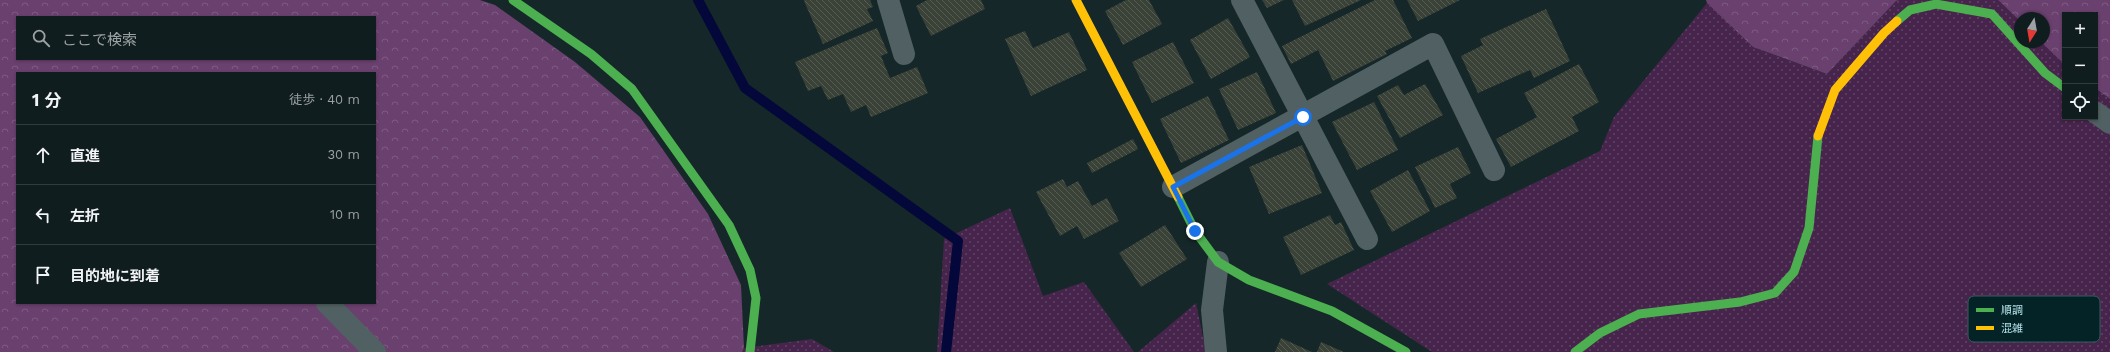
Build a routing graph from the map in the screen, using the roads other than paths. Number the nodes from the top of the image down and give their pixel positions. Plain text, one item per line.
1 (513, 0) edge
2 (888, 0) edge
3 (1076, 0) edge
4 (1242, 0) edge
5 (904, 54) dead end
6 (2062, 86) edge
7 (2098, 114) edge
8 (1303, 117) junction
9 (2110, 123) edge
10 (1494, 170) dead end
11 (1173, 187) junction
12 (1367, 239) dead end
13 (1218, 262) junction
14 (328, 304) edge
15 (374, 352) edge
16 (750, 352) edge
17 (1216, 352) edge
18 (1406, 352) edge
19 (1574, 352) edge

1 - 16 street
2 - 5 street
3 - 11 street
4 - 8 street
6 - 19 street
7 - 9 street
8 - 10 street
8 - 11 street
8 - 12 street
11 - 13 street
13 - 17 street
13 - 18 street
14 - 15 street

